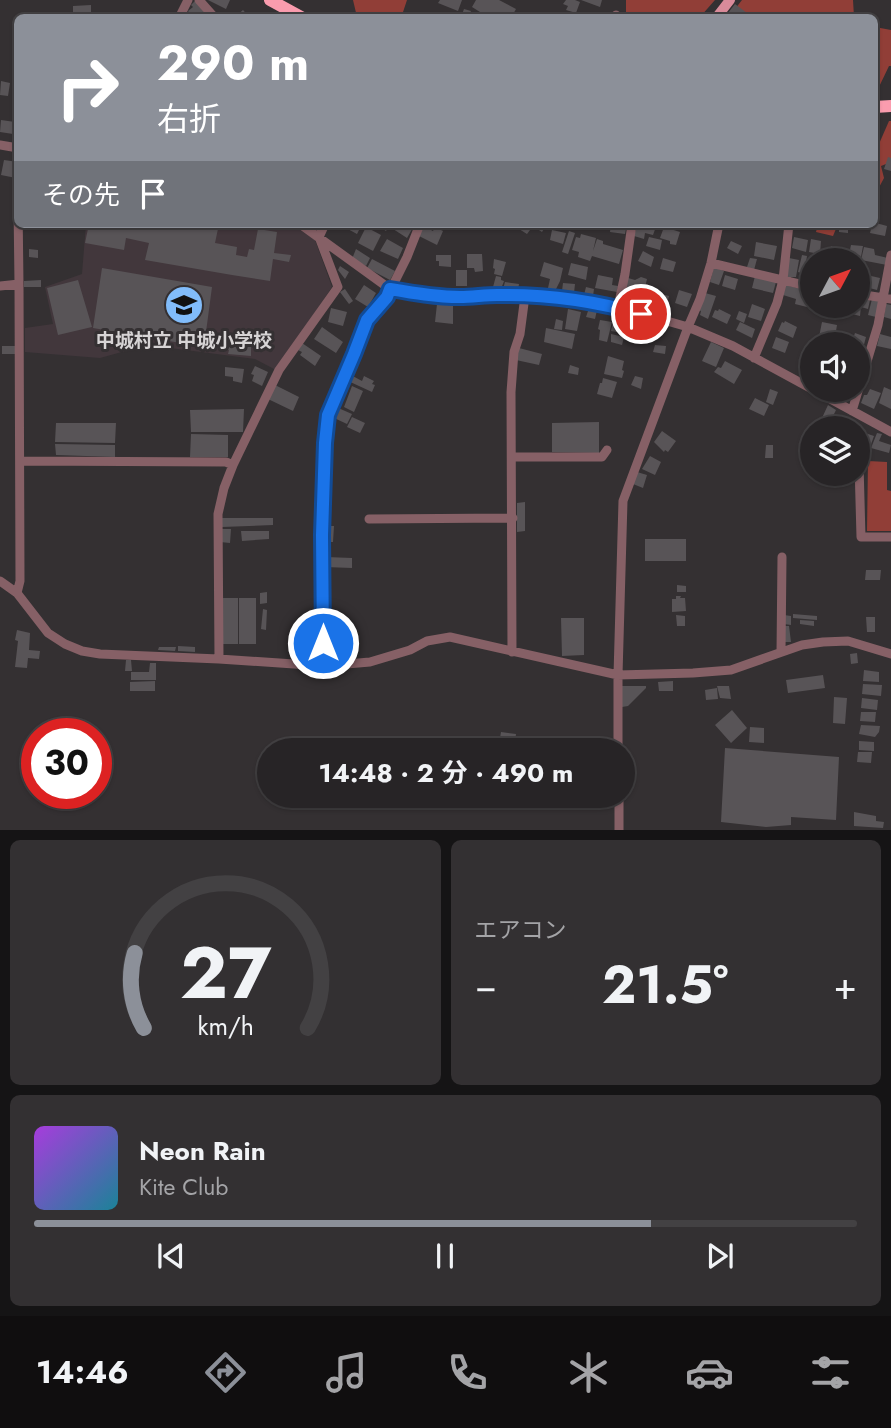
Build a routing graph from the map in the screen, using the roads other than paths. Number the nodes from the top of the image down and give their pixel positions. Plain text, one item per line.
1 (199, 0) edge
2 (270, 0) edge
3 (730, 0) edge
4 (211, 14) edge
5 (296, 14) edge
6 (719, 14) edge
7 (18, 228) edge
8 (307, 228) edge
9 (323, 228) edge
10 (418, 228) edge
11 (631, 228) edge
12 (718, 228) edge
13 (789, 228) edge
14 (319, 237) junction
15 (891, 255) edge
16 (711, 263) junction
17 (783, 280) junction
18 (19, 284) junction
19 (800, 284) edge
20 (0, 286) edge
21 (390, 289) junction
22 (525, 296) junction
23 (887, 298) edge
24 (618, 307) junction
25 (688, 327) junction
26 (754, 358) junction
27 (800, 383) edge
28 (835, 402) edge
29 (852, 411) junction
30 (891, 432) edge
31 (607, 450) dead end
32 (512, 457) junction
33 (20, 461) junction
34 (233, 465) junction
35 (860, 486) edge
36 (513, 518) junction
37 (369, 519) dead end
38 (891, 537) edge
39 (782, 557) dead end
40 (0, 581) edge
41 (17, 593) junction
42 (512, 652) junction
43 (781, 652) junction
44 (891, 654) edge
45 (219, 659) junction
46 (323, 666) junction
47 (618, 675) junction
48 (618, 738) edge
49 (619, 808) edge
50 (619, 830) edge

1 - 4 street
2 - 5 highway
3 - 6 main road
7 - 18 street
8 - 14 street
9 - 14 street
10 - 21 street
11 - 24 street
12 - 16 street
13 - 17 street
14 - 21 street
14 - 34 street
15 - 23 street
16 - 17 street
16 - 25 street
17 - 19 street
17 - 26 street
18 - 20 street
18 - 33 street
21 - 22 street
21 - 46 street
22 - 24 street
22 - 32 street
23 - 29 street
24 - 25 street
25 - 26 street
25 - 47 street
26 - 27 street
28 - 29 street
29 - 30 street
31 - 32 street
32 - 36 street
33 - 34 street
33 - 41 street
34 - 45 street
35 - 38 street
36 - 37 street
36 - 42 street
39 - 43 street
40 - 41 street
41 - 45 street
42 - 46 street
42 - 47 street
43 - 44 street
43 - 47 street
45 - 46 street
47 - 48 street
49 - 50 street

